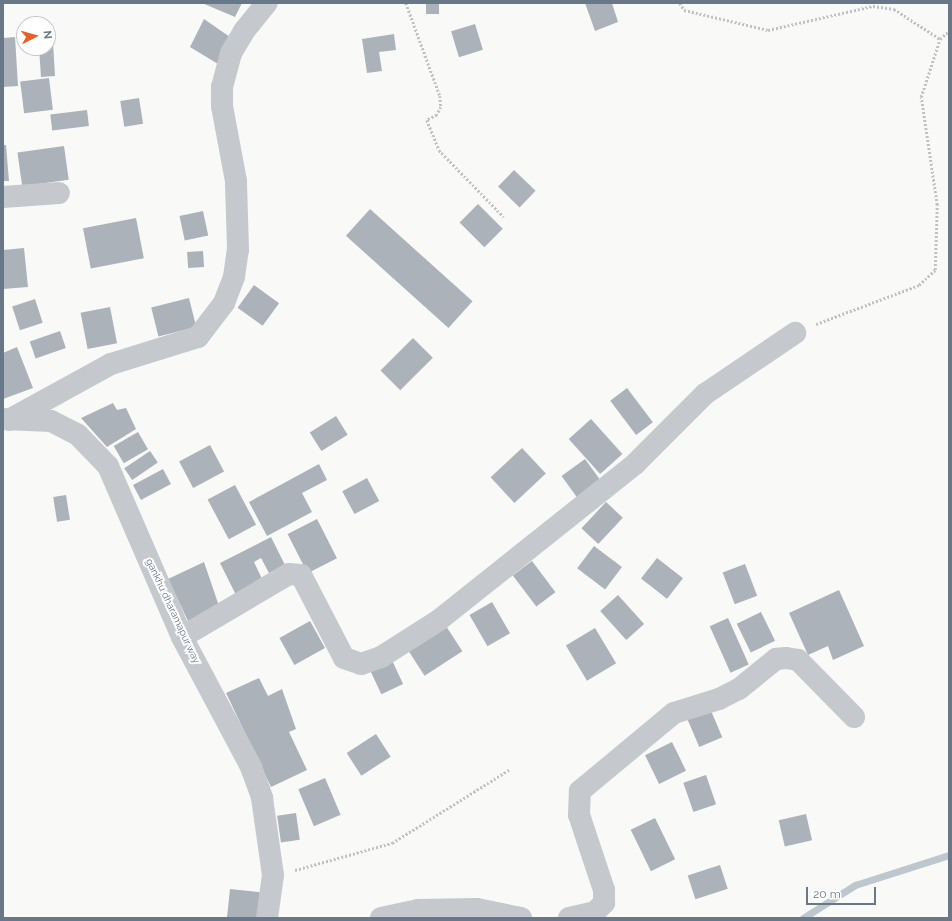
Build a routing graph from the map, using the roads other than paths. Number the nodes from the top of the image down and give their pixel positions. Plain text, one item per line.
1 (267, 3) edge
2 (59, 193) dead end
3 (3, 196) edge
4 (795, 333) road end
5 (6, 420) edge
6 (182, 637) junction
7 (854, 717) dead end
8 (267, 918) edge
9 (381, 918) edge
10 (521, 918) edge
11 (569, 918) edge

1 - 5 street
2 - 3 street
4 - 6 street
5 - 6 street, gankhu dharamapur way
6 - 8 street, gankhu dharamapur way
7 - 11 street
9 - 10 street

